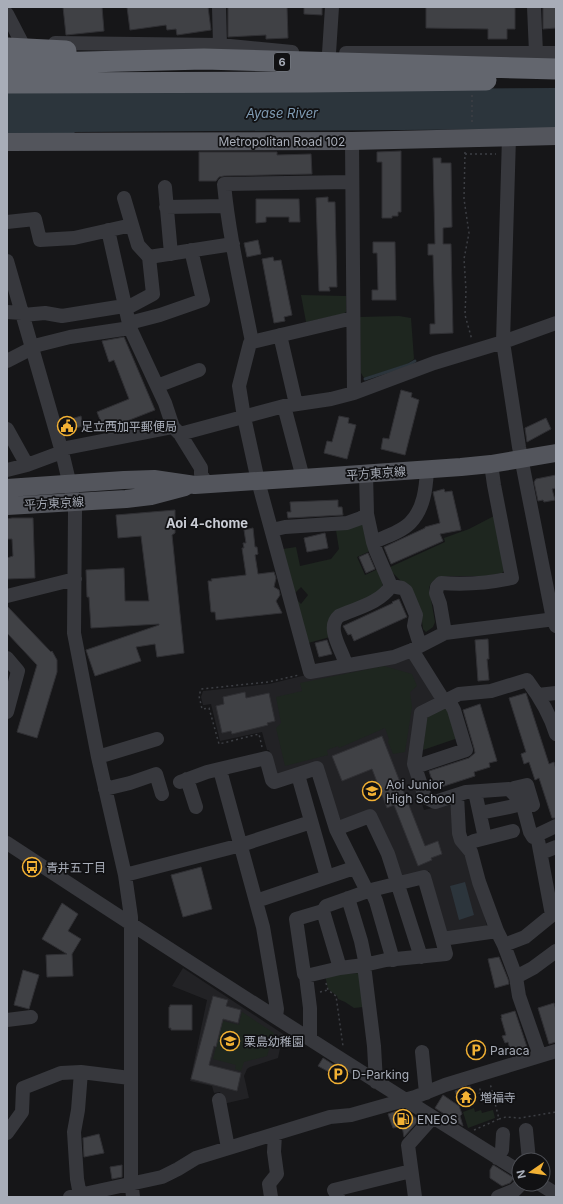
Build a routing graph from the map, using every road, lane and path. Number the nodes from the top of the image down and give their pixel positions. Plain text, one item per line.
1 (219, 7) edge
2 (332, 7) edge
3 (534, 7) edge
4 (7, 14) edge
5 (7, 42) edge
6 (220, 45) junction
7 (329, 53) junction
8 (536, 53) junction
9 (556, 53) edge
10 (10, 57) edge
11 (556, 64) edge
12 (556, 69) edge
13 (546, 80) edge
14 (7, 83) edge
15 (472, 93) dead end
16 (556, 136) edge
17 (509, 137) junction
18 (467, 139) junction
19 (352, 141) junction
20 (7, 142) edge
21 (473, 154) dead end
22 (351, 182) junction
23 (165, 187) dead end
24 (124, 198) dead end
25 (226, 206) junction
26 (166, 207) junction
27 (7, 222) edge
28 (132, 224) junction
29 (108, 230) junction
30 (233, 244) junction
31 (191, 250) junction
32 (171, 254) junction
33 (149, 257) junction
34 (7, 261) edge
35 (125, 307) junction
36 (7, 312) edge
37 (22, 314) junction
38 (353, 318) junction
39 (556, 323) edge
40 (129, 325) junction
41 (280, 335) junction
42 (252, 342) junction
43 (503, 342) junction
44 (32, 348) junction
45 (474, 350) junction
46 (7, 361) edge
47 (199, 370) dead end
48 (157, 386) junction
49 (354, 393) junction
50 (290, 405) junction
51 (244, 417) junction
52 (7, 430) edge
53 (176, 430) junction
54 (61, 451) junction
55 (556, 453) edge
56 (521, 459) junction
57 (491, 464) junction
58 (27, 465) junction
59 (7, 470) edge
60 (427, 470) junction
61 (366, 473) junction
62 (303, 478) junction
63 (258, 481) junction
64 (69, 484) junction
65 (201, 484) junction
66 (7, 488) edge
67 (74, 502) junction
68 (7, 506) edge
69 (367, 514) junction
70 (272, 530) junction
71 (373, 542) junction
72 (75, 578) junction
73 (392, 586) junction
74 (7, 596) edge
75 (555, 622) edge
76 (445, 633) junction
77 (416, 648) junction
78 (7, 658) edge
79 (346, 666) junction
80 (310, 672) junction
81 (556, 693) edge
82 (538, 695) junction
83 (446, 700) junction
84 (7, 712) edge
85 (556, 734) edge
86 (157, 739) dead end
87 (98, 757) junction
88 (264, 758) junction
89 (416, 767) junction
90 (220, 770) junction
91 (298, 775) junction
92 (106, 789) junction
93 (475, 792) junction
94 (162, 794) dead end
95 (457, 795) junction
96 (527, 804) junction
97 (196, 807) dead end
98 (480, 813) junction
99 (311, 822) junction
100 (556, 826) edge
101 (336, 830) junction
102 (513, 831) dead end
103 (537, 834) junction
104 (485, 838) junction
105 (7, 843) edge
106 (242, 845) junction
107 (466, 846) junction
108 (556, 847) edge
109 (541, 854) junction
110 (354, 868) junction
111 (125, 875) junction
112 (327, 877) junction
113 (398, 883) junction
114 (369, 891) junction
115 (348, 898) junction
116 (256, 901) junction
117 (323, 911) junction
118 (130, 924) junction
119 (497, 931) junction
120 (442, 939) junction
121 (504, 945) junction
122 (556, 951) edge
123 (421, 957) junction
124 (393, 960) junction
125 (365, 965) junction
126 (340, 968) junction
127 (324, 972) junction
128 (306, 976) junction
129 (516, 977) junction
130 (30, 1016) dead end
131 (276, 1017) junction
132 (7, 1020) edge
133 (310, 1039) junction
134 (343, 1047) dead end
135 (556, 1051) edge
136 (422, 1052) dead end
137 (540, 1056) junction
138 (81, 1072) junction
139 (130, 1078) junction
140 (376, 1082) junction
141 (490, 1083) dead end
142 (479, 1086) dead end
143 (426, 1093) junction
144 (474, 1095) dead end
145 (219, 1100) dead end
146 (404, 1100) junction
147 (556, 1112) edge
148 (432, 1118) junction
149 (499, 1119) junction
150 (526, 1130) dead end
151 (7, 1133) edge
152 (275, 1134) junction
153 (503, 1134) dead end
154 (462, 1136) junction
155 (228, 1148) junction
156 (528, 1152) edge
157 (497, 1158) junction
158 (511, 1166) edge
159 (411, 1172) junction
160 (132, 1190) edge
161 (512, 1192) edge
162 (74, 1196) edge
163 (271, 1197) edge
164 (338, 1197) edge
165 (415, 1197) edge
166 (498, 1197) edge

1 - 6 street
2 - 7 street
3 - 8 street
4 - 10 street
5 - 10 street
6 - 7 street
6 - 10 street
7 - 8 street
8 - 9 street
10 - 11 highway, 6
10 - 12 highway, 6
10 - 13 highway
13 - 14 highway
15 - 18 path
16 - 17 main road, Metropolitan Road 102
17 - 18 main road, Metropolitan Road 102
17 - 43 street
18 - 19 main road, Metropolitan Road 102
18 - 21 path
18 - 45 path
19 - 20 main road, Metropolitan Road 102
19 - 22 street
22 - 25 street
22 - 38 street
23 - 26 street
24 - 28 street
25 - 26 street
25 - 30 street
26 - 32 street
27 - 29 street
28 - 29 street
28 - 33 street
29 - 35 street
30 - 31 street
30 - 42 street
31 - 32 street
31 - 40 street
32 - 33 street
33 - 35 street
34 - 37 street
35 - 37 street
35 - 40 street
36 - 37 street
37 - 44 street
38 - 41 street
38 - 49 street
39 - 43 street
40 - 44 street
40 - 48 street
41 - 42 street
41 - 50 street
42 - 51 street
43 - 45 street
43 - 56 street
44 - 46 street
44 - 54 street
45 - 49 street
47 - 48 street
48 - 53 street
49 - 50 street
50 - 51 street
50 - 62 street
51 - 53 street
51 - 63 street
52 - 58 street
53 - 54 street
53 - 65 street
54 - 58 street
54 - 64 street
55 - 56 main road, 平方東京線
56 - 57 main road, 平方東京線
56 - 75 street
57 - 60 main road, 平方東京線
57 - 76 street
58 - 59 street
60 - 61 main road, 平方東京線
60 - 71 street
61 - 62 main road, 平方東京線
61 - 69 street
62 - 63 main road, 平方東京線
63 - 65 main road, 平方東京線
63 - 70 street
64 - 65 main road, 平方東京線
64 - 66 main road, 平方東京線
64 - 67 street
65 - 67 main road, 平方東京線
67 - 68 main road, 平方東京線
67 - 72 street
69 - 70 street
69 - 71 street
70 - 80 street
71 - 73 street
72 - 74 street
72 - 87 street
73 - 77 street
73 - 79 street
75 - 76 street
76 - 77 street
77 - 79 street
77 - 83 street
78 - 84 street
79 - 80 street
80 - 88 path
81 - 82 street
82 - 83 street
82 - 85 street
83 - 89 street
83 - 89 street
86 - 87 street
87 - 92 street
88 - 90 street
88 - 91 street
89 - 95 street
90 - 97 street
90 - 106 street
91 - 99 street
91 - 101 street
92 - 94 street
92 - 111 street
93 - 95 street
93 - 96 street
93 - 98 street
95 - 107 street
96 - 98 street
96 - 103 street
98 - 104 street
99 - 106 street
99 - 112 street
100 - 103 street
101 - 110 street
101 - 113 street
102 - 104 street
103 - 109 street
104 - 107 street
105 - 118 street
106 - 111 street
106 - 116 street
107 - 119 street
108 - 109 street
109 - 121 street
110 - 112 street
110 - 114 street
111 - 118 street
112 - 116 street
113 - 114 street
113 - 120 street
113 - 123 street
114 - 115 street
114 - 124 street
115 - 117 street
115 - 125 street
116 - 131 street
117 - 126 street
117 - 128 street
118 - 131 street
118 - 139 street
119 - 120 street
119 - 121 street
120 - 123 street
121 - 129 street
122 - 129 street
123 - 124 street
124 - 125 street
125 - 126 street
125 - 140 street
126 - 127 street
127 - 128 street
127 - 134 path
128 - 133 street
129 - 137 street
130 - 132 street
131 - 133 street
133 - 140 street
135 - 137 street
136 - 143 street
137 - 143 street
138 - 139 street
138 - 151 street
138 - 162 street
139 - 160 street
140 - 146 street
141 - 149 path
142 - 144 path
143 - 146 street
145 - 155 street
146 - 148 street
146 - 152 street
147 - 149 path
148 - 154 street
148 - 159 street
149 - 154 path
150 - 156 street
152 - 155 street
152 - 163 street
153 - 157 street
154 - 157 street
155 - 160 street
157 - 158 street
159 - 164 street
159 - 165 street
160 - 162 street
161 - 166 street

